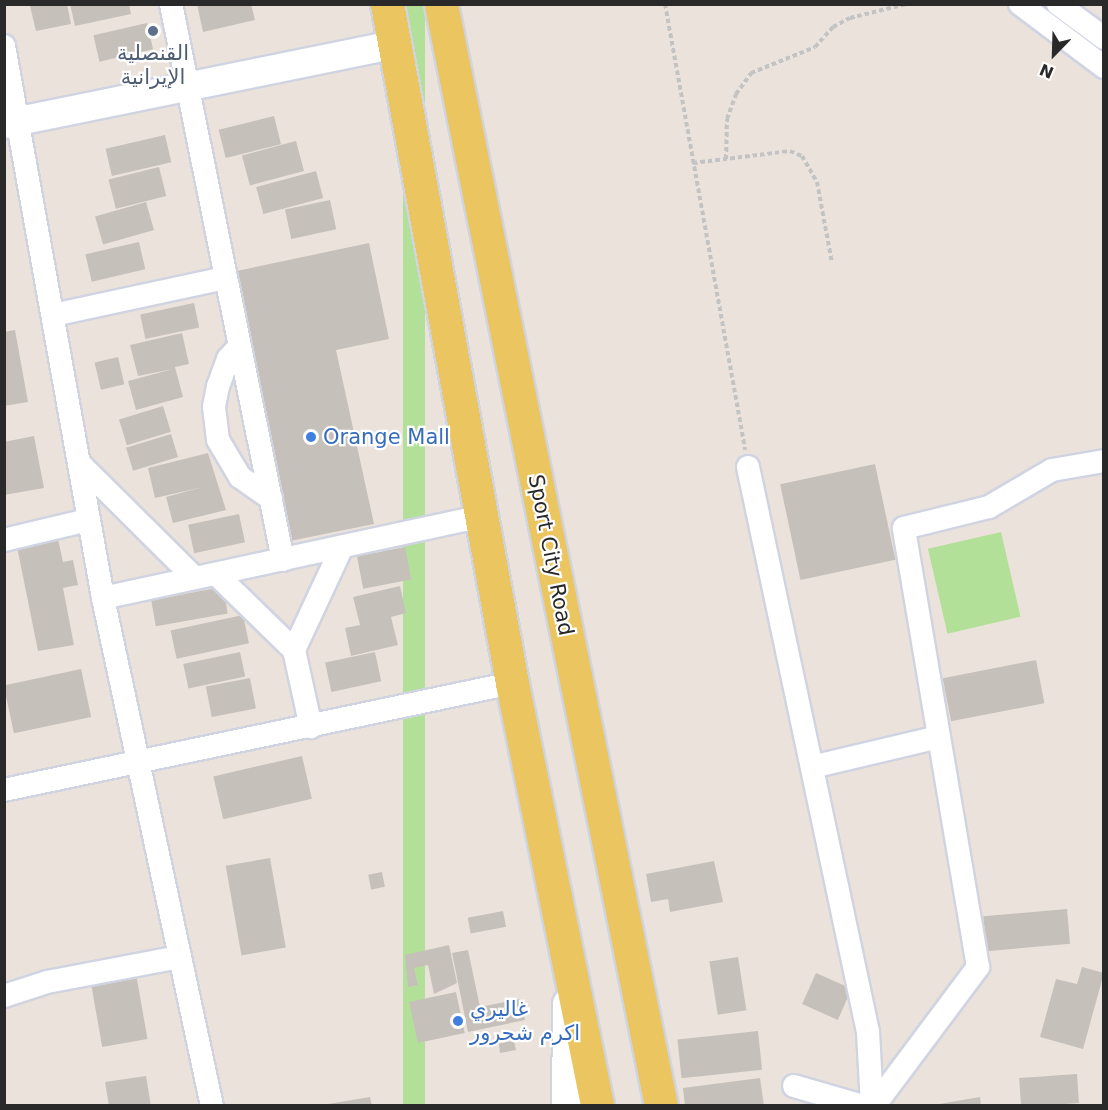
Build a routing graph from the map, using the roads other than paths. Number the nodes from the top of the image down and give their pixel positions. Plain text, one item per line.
1 (171, 4) edge
2 (387, 4) edge
3 (441, 4) edge
4 (1020, 4) edge
5 (1058, 4) edge
6 (1104, 38) edge
7 (4, 45) edge
8 (394, 45) junction
9 (1104, 67) edge
10 (185, 87) junction
11 (13, 122) edge
12 (225, 278) junction
13 (54, 315) junction
14 (239, 347) junction
15 (1104, 461) edge
16 (78, 464) junction
17 (748, 467) road end
18 (271, 499) junction
19 (482, 516) junction
20 (88, 520) junction
21 (4, 540) edge
22 (342, 547) junction
23 (283, 560) junction
24 (206, 576) junction
25 (103, 597) junction
26 (294, 650) junction
27 (512, 683) junction
28 (311, 727) junction
29 (939, 737) junction
30 (137, 765) junction
31 (812, 767) junction
32 (4, 790) edge
33 (179, 957) junction
34 (569, 980) junction
35 (4, 996) edge
36 (794, 1086) dead end
37 (212, 1106) edge
38 (568, 1106) edge
39 (597, 1106) edge
40 (661, 1106) edge
41 (864, 1106) edge
42 (873, 1106) edge

1 - 10 street
2 - 8 main road
3 - 40 main road, Sport City Road
4 - 9 street
5 - 6 street
7 - 11 street
8 - 10 street
8 - 19 main road
10 - 11 street
10 - 12 street
11 - 13 street
12 - 13 street
12 - 14 street
13 - 16 street
14 - 18 street
14 - 18 street
15 - 29 street
16 - 20 street
16 - 24 street
17 - 31 street
18 - 23 street
19 - 22 street
19 - 27 main road
20 - 21 street
20 - 25 street
22 - 23 street
22 - 26 street
23 - 24 street
24 - 25 street
24 - 26 street
25 - 30 street
26 - 28 street
27 - 28 street
27 - 34 main road
28 - 30 street
29 - 31 street
29 - 42 street
30 - 32 street
30 - 33 street
31 - 42 street
33 - 35 street
33 - 37 street
34 - 38 main road
34 - 39 main road
36 - 41 street

